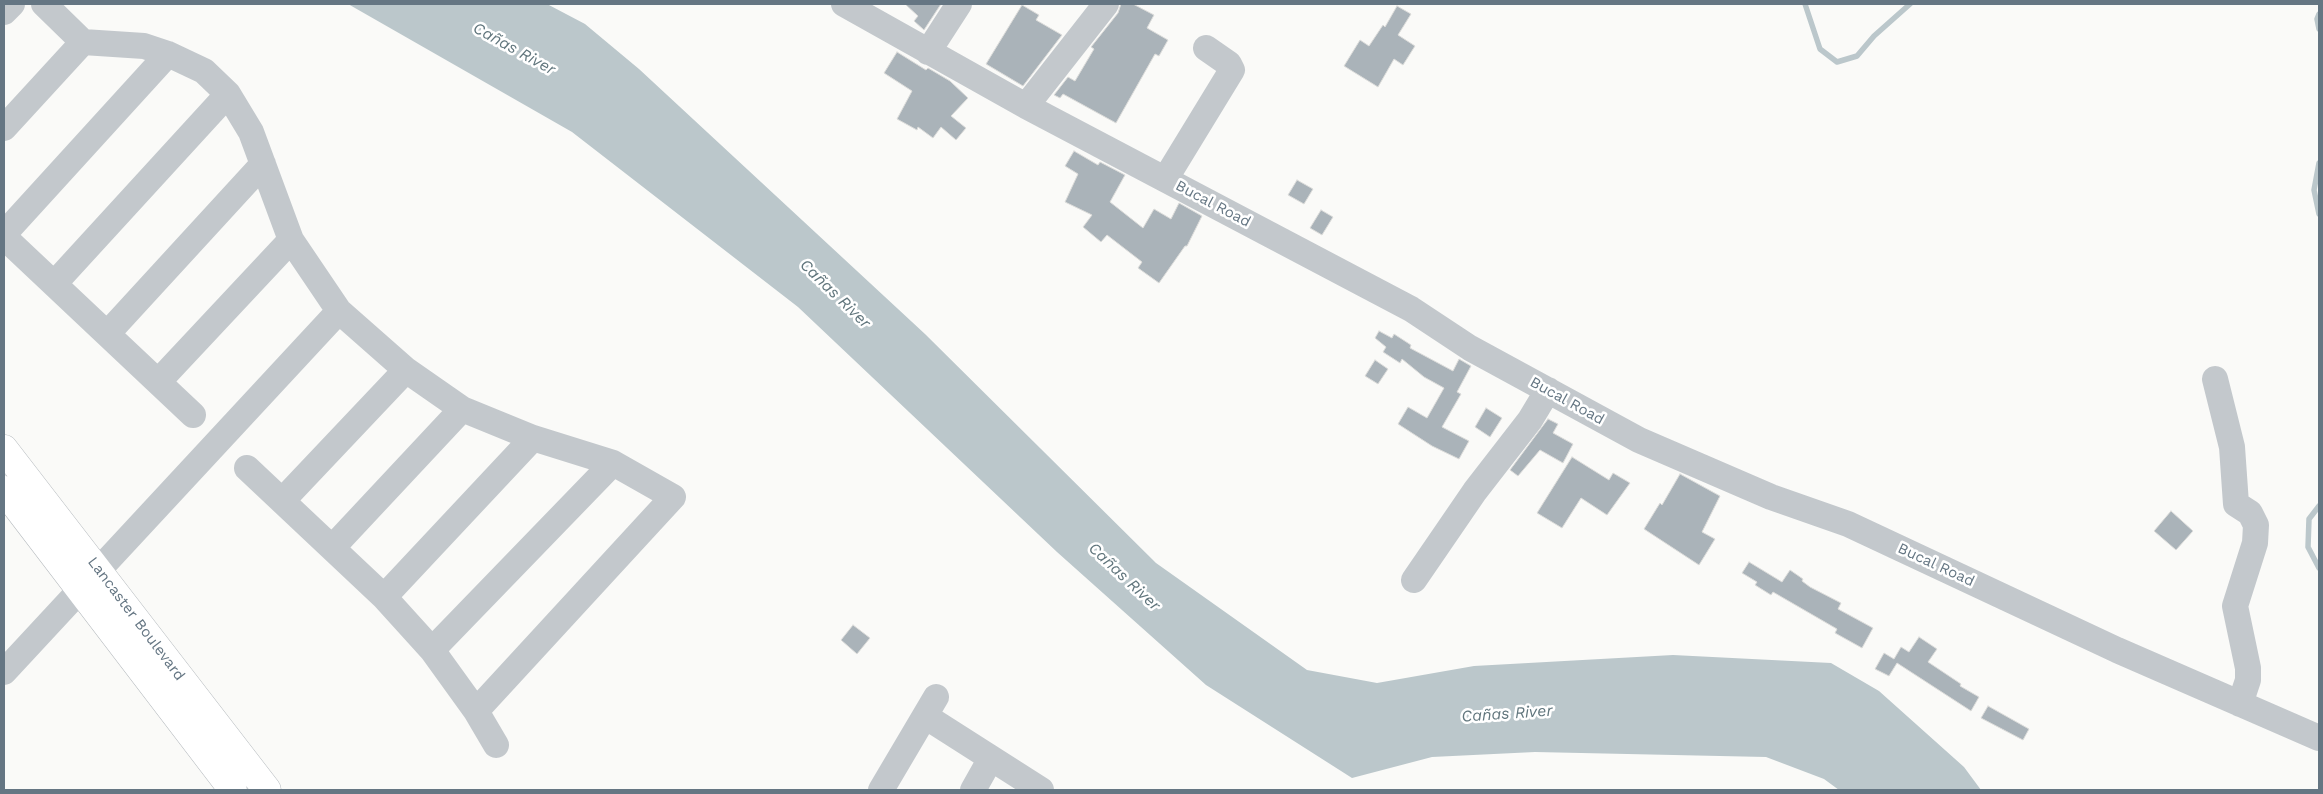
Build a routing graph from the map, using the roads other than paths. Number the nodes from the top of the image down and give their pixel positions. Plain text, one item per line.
1 (12, 4) edge
2 (44, 4) edge
3 (844, 4) edge
4 (959, 4) edge
5 (1106, 4) edge
6 (4, 12) edge
7 (878, 12) edge
8 (83, 42) junction
9 (1206, 48) dead end
10 (928, 52) junction
11 (168, 54) junction
12 (228, 94) junction
13 (1026, 106) junction
14 (4, 128) edge
15 (263, 164) junction
16 (1166, 178) junction
17 (4, 236) edge
18 (290, 240) junction
19 (54, 284) junction
20 (339, 311) junction
21 (107, 334) junction
22 (406, 370) junction
23 (2215, 379) dead end
24 (158, 382) junction
25 (1548, 390) junction
26 (462, 409) junction
27 (193, 415) dead end
28 (532, 438) junction
29 (4, 449) edge
30 (613, 463) junction
31 (247, 468) dead end
32 (4, 490) edge
33 (282, 501) junction
34 (332, 548) junction
35 (99, 570) junction
36 (1414, 580) dead end
37 (80, 590) junction
38 (384, 597) junction
39 (432, 650) junction
40 (4, 672) edge
41 (2240, 704) junction
42 (476, 711) junction
43 (2319, 738) edge
44 (496, 745) dead end
45 (991, 758) junction
46 (233, 790) edge
47 (267, 790) edge
48 (881, 790) edge
49 (973, 790) edge
50 (1041, 790) edge

1 - 6 street
2 - 8 street
3 - 7 street, Bucal Road
4 - 10 street
5 - 13 street
7 - 10 street, Bucal Road
8 - 11 street
8 - 14 street
9 - 16 street
10 - 13 street, Bucal Road
11 - 12 street
11 - 17 street
12 - 15 street
12 - 19 street
13 - 16 street, Bucal Road
15 - 18 street
15 - 21 street
16 - 25 street, Bucal Road
17 - 19 street
18 - 20 street
18 - 24 street
19 - 21 street
20 - 22 street
20 - 35 street
21 - 24 street
22 - 26 street
22 - 33 street
23 - 41 street
24 - 27 street
25 - 36 street
25 - 41 street, Bucal Road
26 - 28 street
26 - 34 street
28 - 30 street
28 - 38 street
29 - 35 main road, Lancaster Boulevard
30 - 39 street
30 - 42 street
31 - 33 street
32 - 37 main road, Lancaster Boulevard
33 - 34 street
34 - 38 street
35 - 37 street
35 - 47 main road, Lancaster Boulevard
37 - 40 street
37 - 46 main road, Lancaster Boulevard
38 - 39 street
39 - 42 street
41 - 43 street, Bucal Road
42 - 44 street
45 - 48 street
45 - 49 street
45 - 50 street

